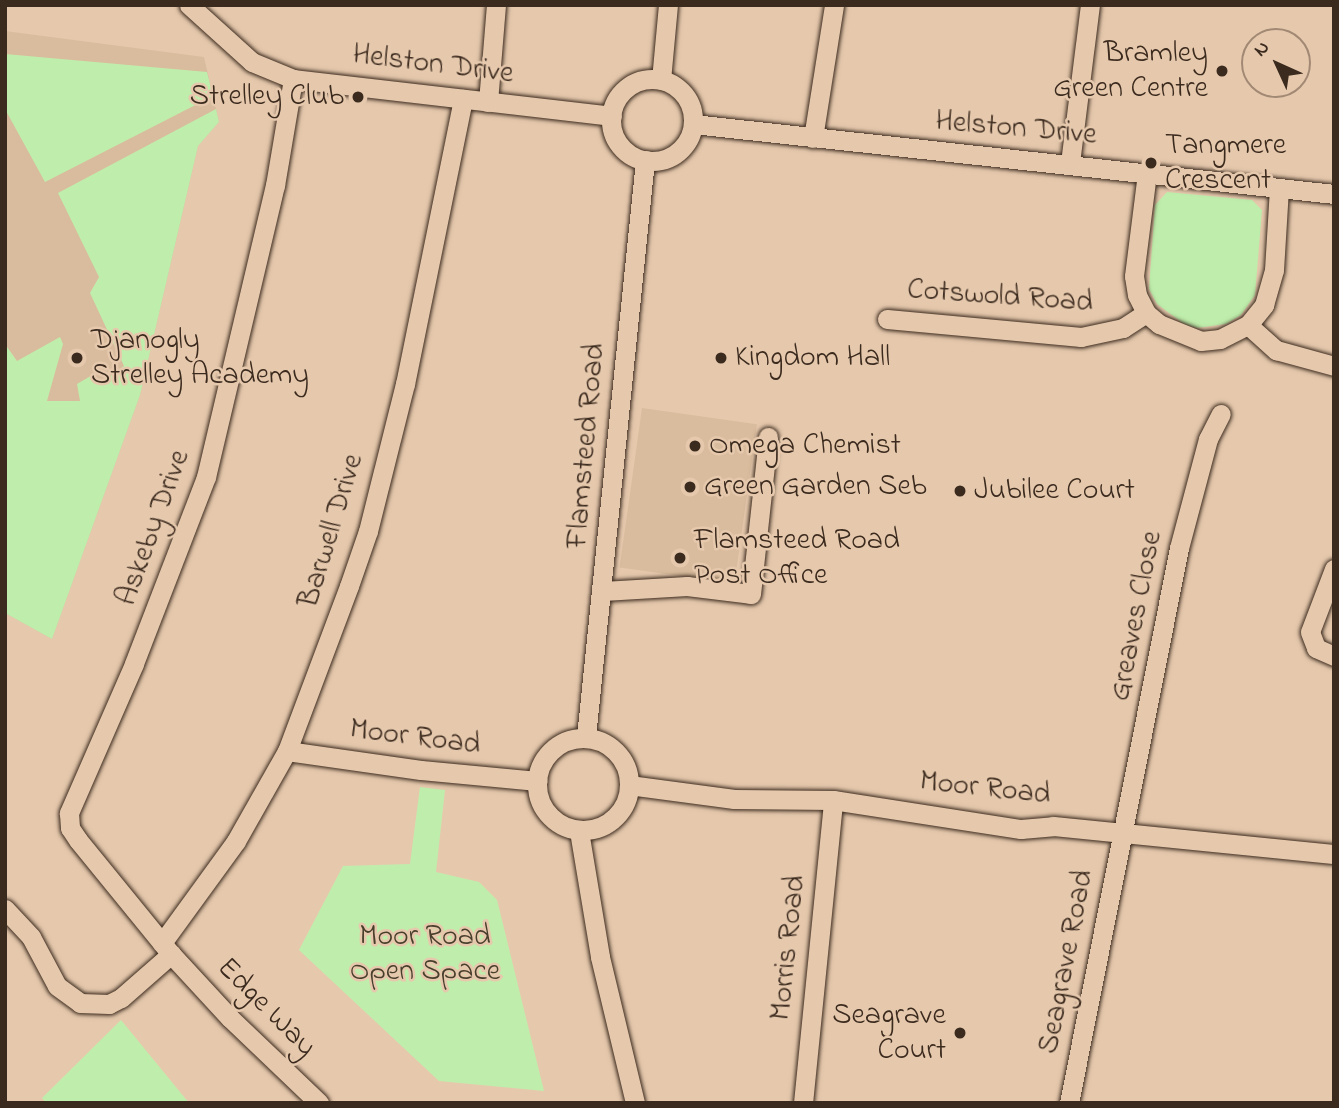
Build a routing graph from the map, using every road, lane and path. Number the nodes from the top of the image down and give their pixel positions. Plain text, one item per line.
1 (189, 5) edge
2 (496, 5) edge
3 (668, 5) edge
4 (834, 5) edge
5 (1090, 5) edge
6 (293, 79) junction
7 (661, 80) junction
8 (463, 99) junction
9 (488, 102) junction
10 (612, 116) junction
11 (693, 124) junction
12 (813, 138) junction
13 (645, 160) junction
14 (1070, 163) junction
15 (1147, 173) junction
16 (1279, 188) junction
17 (1334, 194) edge
18 (1146, 313) junction
19 (887, 319) dead end
20 (1248, 325) junction
21 (1334, 366) edge
22 (1222, 414) dead end
23 (768, 437) dead end
24 (1334, 569) edge
25 (603, 591) junction
26 (1334, 656) edge
27 (586, 737) junction
28 (287, 751) junction
29 (537, 780) junction
30 (629, 785) junction
31 (833, 800) junction
32 (579, 831) junction
33 (1122, 833) junction
34 (1334, 854) edge
35 (5, 909) edge
36 (167, 949) junction
37 (319, 1103) edge
38 (635, 1103) edge
39 (803, 1103) edge
40 (1069, 1103) edge

1 - 6 street, Helston Drive
2 - 9 street
3 - 7 street
4 - 12 street
5 - 14 street
6 - 8 street, Helston Drive
6 - 36 street, Askeby Drive
7 - 10 street
7 - 11 street
8 - 9 street, Helston Drive
8 - 28 street, Barwell Drive
9 - 10 street, Helston Drive
10 - 13 street
11 - 12 street, Helston Drive
11 - 13 street
12 - 14 street, Helston Drive
13 - 25 street, Flamsteed Road
14 - 15 street, Helston Drive
15 - 16 street, Helston Drive
15 - 18 street
16 - 17 street, Helston Drive
16 - 20 street
18 - 19 street, Cotswold Road
18 - 20 street
20 - 21 street
22 - 33 street, Greaves Close
23 - 25 street
24 - 26 street
25 - 27 street, Flamsteed Road
27 - 29 street
27 - 30 street
28 - 29 street, Moor Road
28 - 36 street, Barwell Drive
29 - 32 street
30 - 31 street, Moor Road
30 - 32 street
31 - 33 street, Moor Road
31 - 39 street, Morris Road
32 - 38 street
33 - 34 street, Moor Road
33 - 40 street, Seagrave Road
35 - 36 street, Barwell Drive
36 - 37 street, Edge Way

